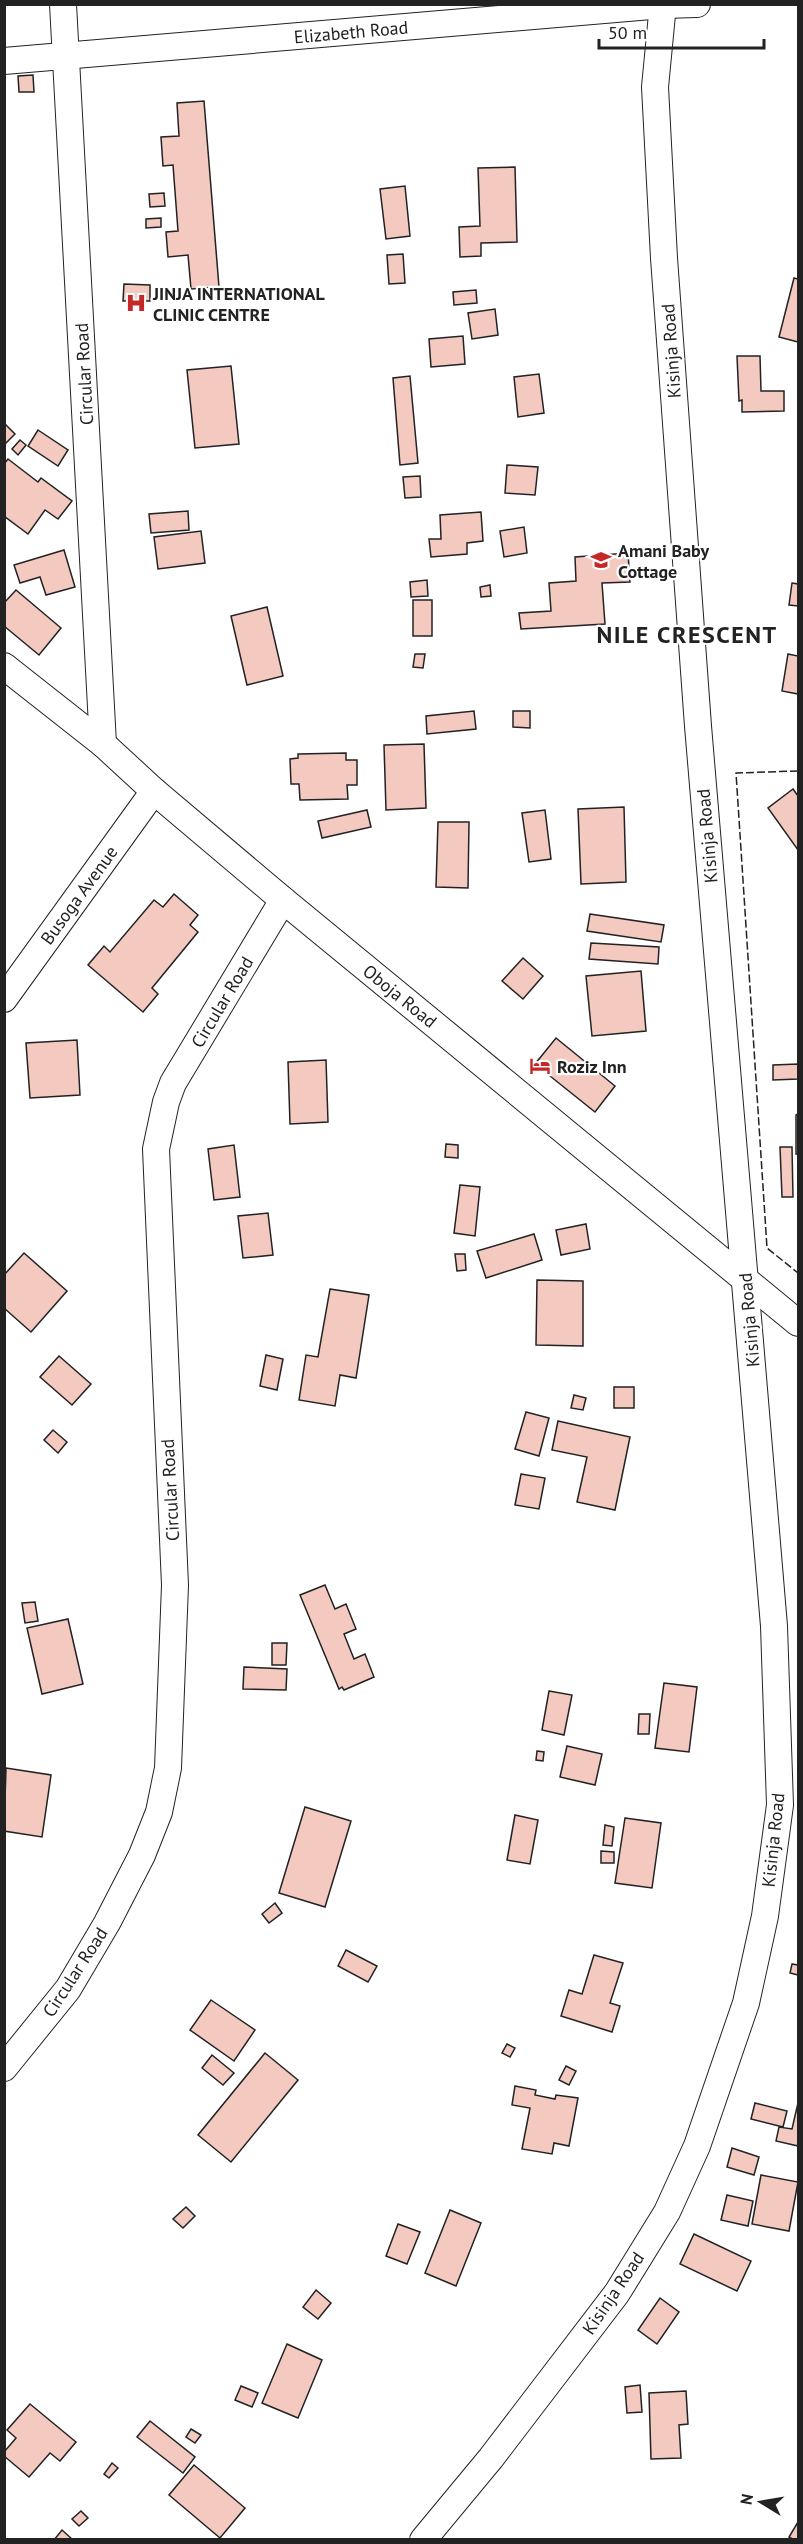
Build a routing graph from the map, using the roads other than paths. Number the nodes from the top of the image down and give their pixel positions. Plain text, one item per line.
1 (63, 4) edge
2 (697, 4) edge
3 (663, 5) edge
4 (67, 56) junction
5 (4, 61) edge
6 (4, 666) edge
7 (103, 744) junction
8 (154, 791) junction
9 (283, 900) junction
10 (4, 999) edge
11 (745, 1279) junction
12 (798, 1323) edge
13 (4, 2068) edge
14 (423, 2540) edge

1 - 4 street, Circular Road
2 - 3 street, Elizabeth Road
3 - 4 street, Elizabeth Road
3 - 11 street, Kisinja Road
4 - 5 street, Elizabeth Road
4 - 7 street, Circular Road
6 - 7 street, Oboja Road
7 - 8 street, Oboja Road
8 - 9 street, Oboja Road
8 - 10 street, Busoga Avenue
9 - 11 street, Oboja Road
9 - 13 street, Circular Road
11 - 12 street, Oboja Road
11 - 14 street, Kisinja Road

